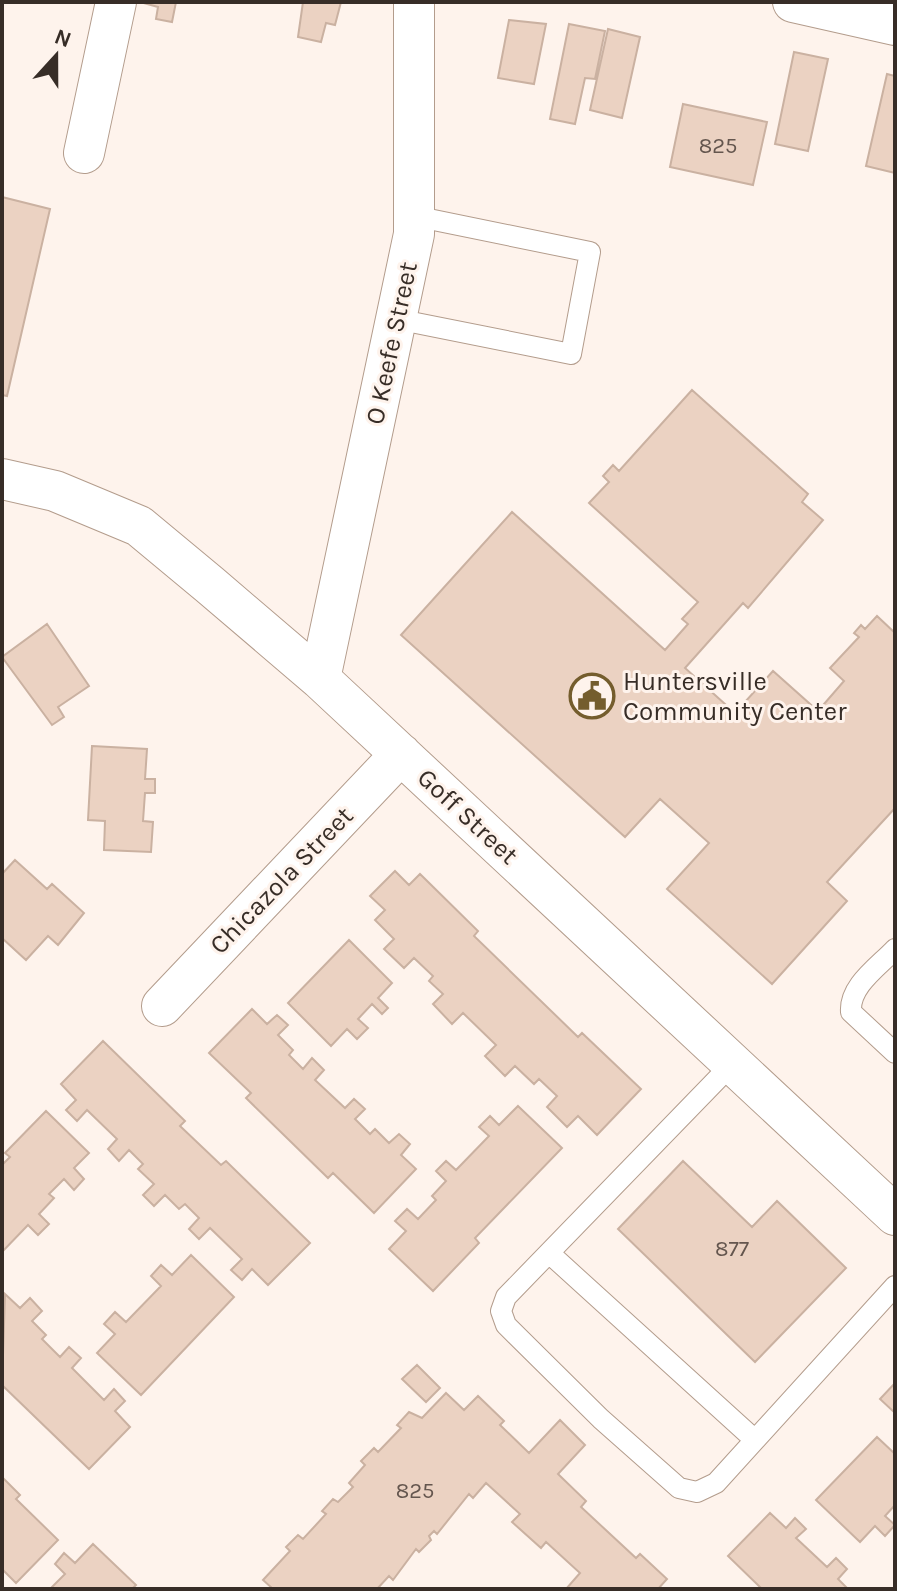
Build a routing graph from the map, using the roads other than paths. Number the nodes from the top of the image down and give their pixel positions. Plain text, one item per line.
1 (116, 2) edge
2 (414, 2) edge
3 (793, 2) edge
4 (895, 25) edge
5 (84, 153) dead end
6 (414, 216) junction
7 (396, 319) junction
8 (2, 479) edge
9 (320, 679) junction
10 (401, 754) junction
11 (895, 949) edge
12 (162, 1006) dead end
13 (895, 1053) edge
14 (733, 1063) junction
15 (895, 1215) edge
16 (549, 1253) junction
17 (895, 1286) edge
18 (755, 1440) junction

1 - 5 street
2 - 6 street, O Keefe Street
3 - 4 street
6 - 7 street, O Keefe Street
6 - 7 lane
7 - 9 street, O Keefe Street
8 - 9 street, Goff Street
9 - 10 street, Goff Street
10 - 12 street, Chicazola Street
10 - 14 street, Goff Street
11 - 13 lane
14 - 15 street, Goff Street
14 - 16 lane
16 - 18 lane
16 - 18 lane
17 - 18 lane

